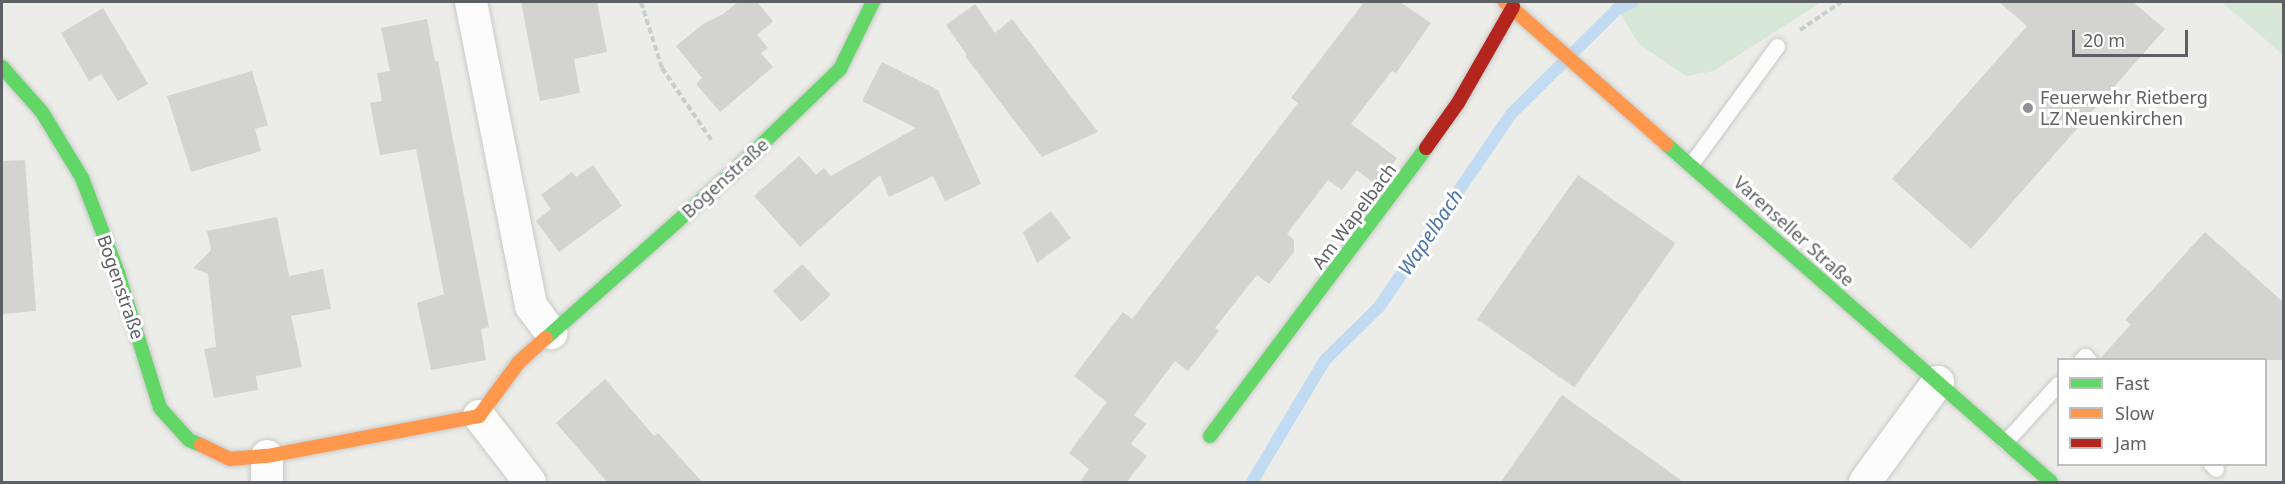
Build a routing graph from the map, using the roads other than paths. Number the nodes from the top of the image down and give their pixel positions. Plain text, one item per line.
1 (471, 2) edge
2 (873, 2) edge
3 (1509, 4) edge
4 (1777, 46) road end
5 (2, 67) edge
6 (1691, 164) junction
7 (551, 333) junction
8 (1938, 382) junction
9 (2057, 385) edge
10 (479, 416) junction
11 (1210, 436) dead end
12 (2005, 442) junction
13 (267, 469) edge
14 (530, 483) edge
15 (1865, 483) edge
16 (2051, 483) edge

1 - 7 street
2 - 7 street, Bogenstraße
3 - 6 street, Varenseller Straße
3 - 11 street, Am Wapelbach
4 - 6 lane
5 - 13 street, Bogenstraße
6 - 8 street, Varenseller Straße
7 - 10 street, Bogenstraße
8 - 12 street, Varenseller Straße
8 - 15 street
9 - 12 lane
10 - 13 street, Bogenstraße
10 - 14 street
12 - 16 street, Varenseller Straße

